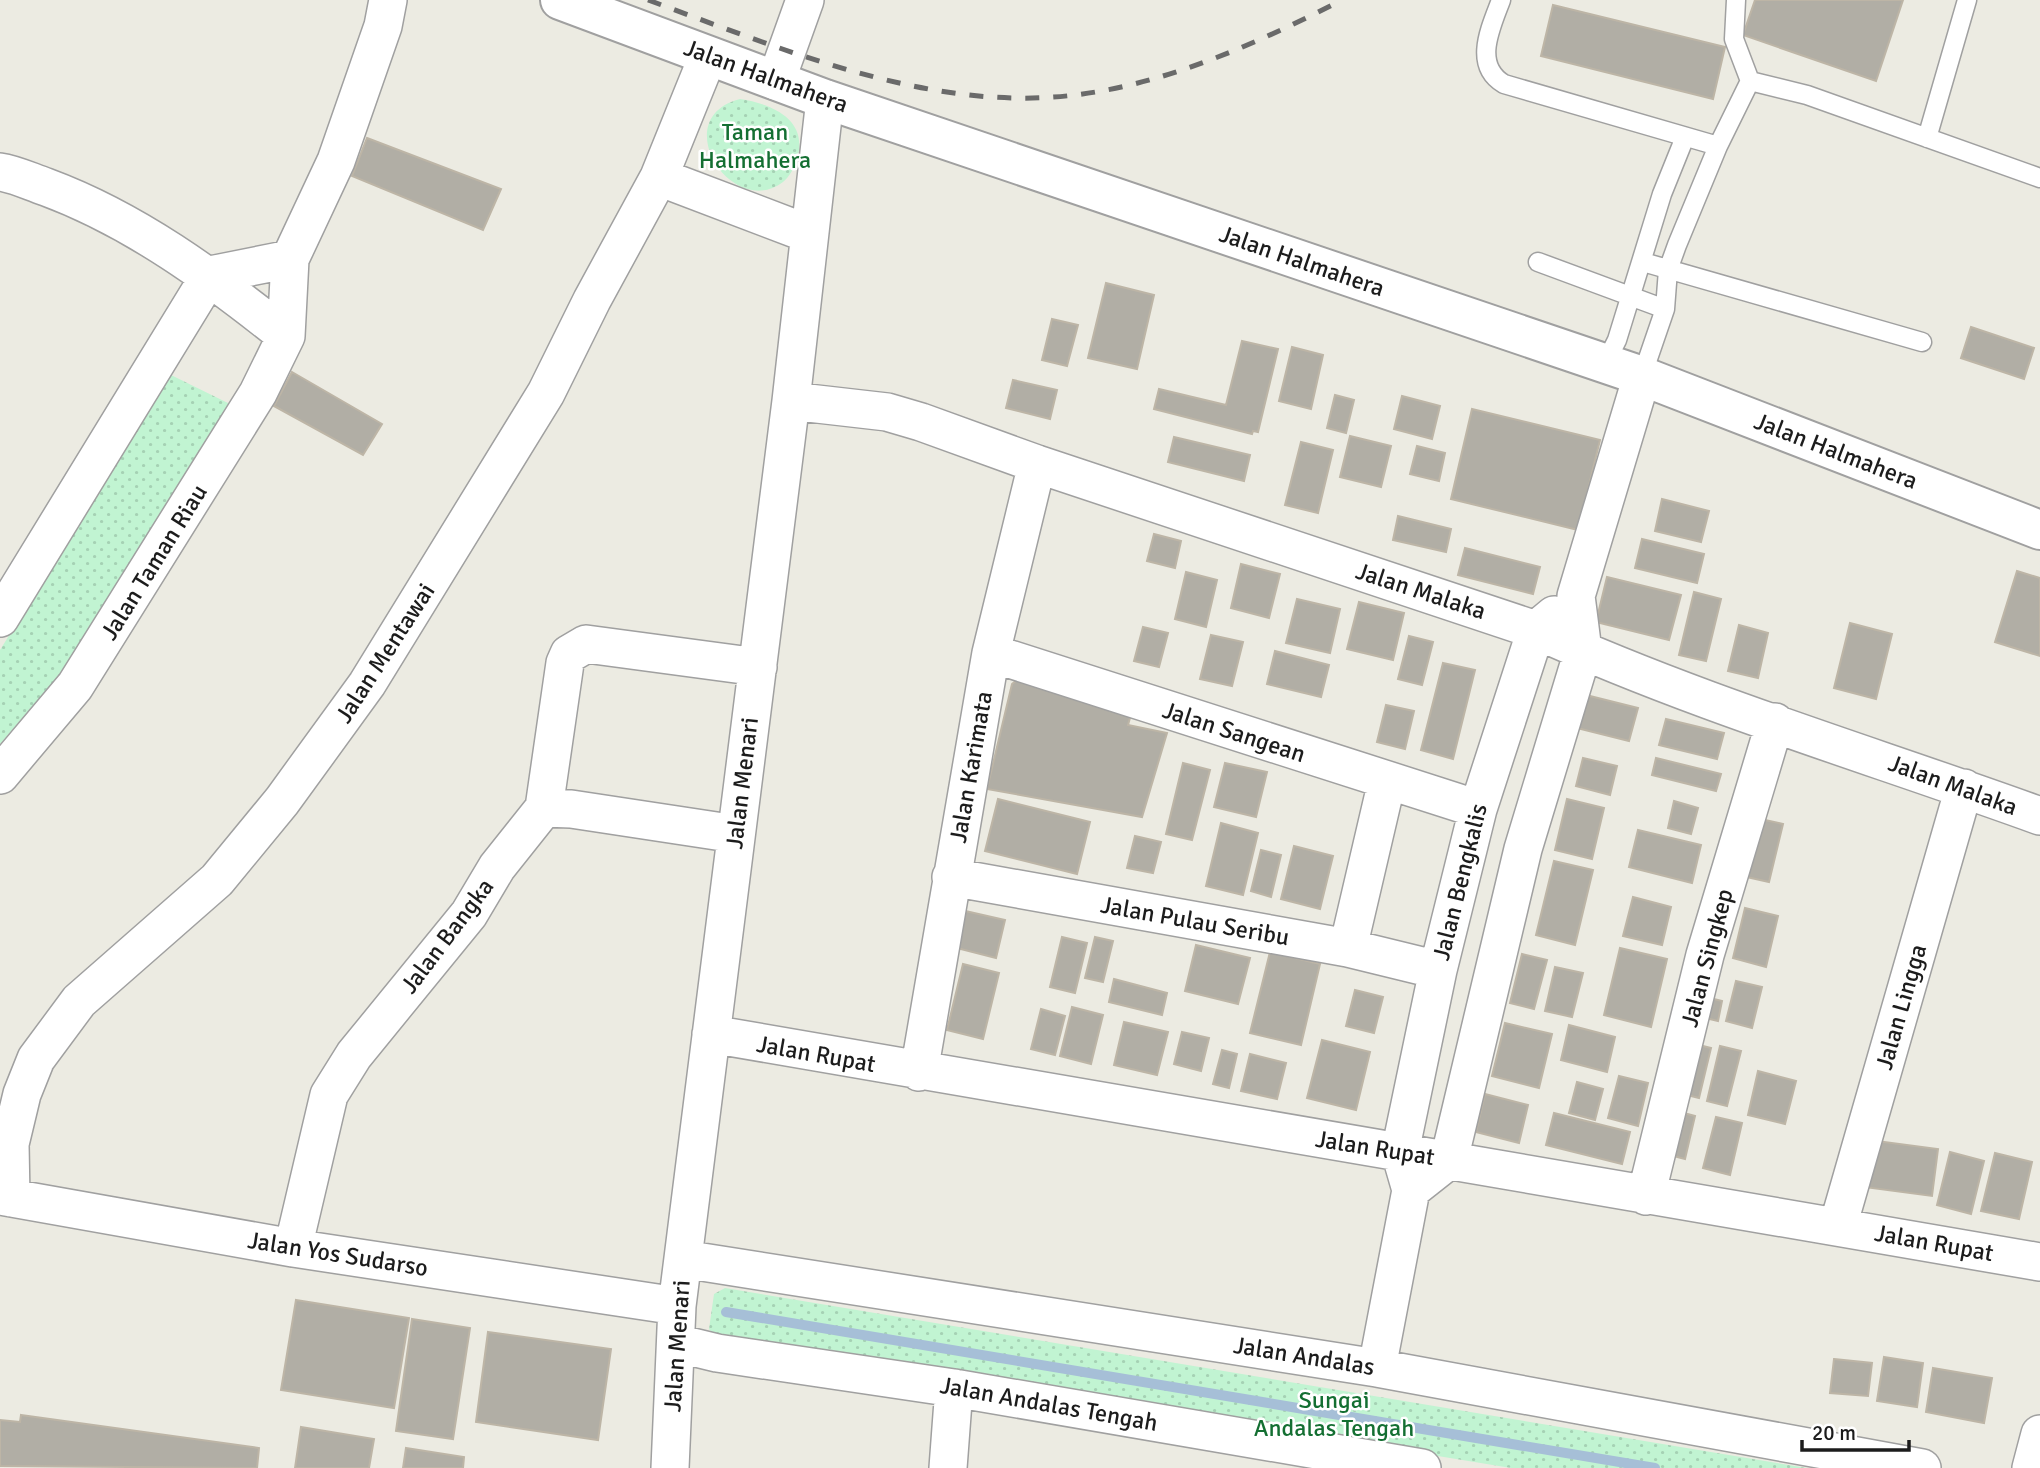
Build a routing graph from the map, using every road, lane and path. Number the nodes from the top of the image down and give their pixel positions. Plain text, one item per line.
1 (388, 0) edge
2 (560, 0) edge
3 (805, 0) edge
4 (1501, 0) edge
5 (1736, 0) edge
6 (1967, 0) edge
7 (708, 56) junction
8 (776, 81) junction
9 (1750, 81) junction
10 (825, 99) junction
11 (1685, 137) junction
12 (1927, 138) junction
13 (1718, 146) junction
14 (0, 172) edge
15 (659, 177) junction
16 (2040, 178) edge
17 (809, 234) junction
18 (290, 259) junction
19 (1538, 262) dead end
20 (1643, 262) junction
21 (1668, 270) junction
22 (210, 275) junction
23 (1632, 297) junction
24 (1665, 309) junction
25 (286, 336) junction
26 (1922, 342) dead end
27 (1605, 363) junction
28 (1642, 376) junction
29 (792, 401) junction
30 (1037, 464) junction
31 (2040, 530) edge
32 (1576, 596) junction
33 (0, 618) edge
34 (1536, 630) junction
35 (1583, 651) junction
36 (991, 653) junction
37 (758, 667) junction
38 (1775, 722) junction
39 (0, 775) edge
40 (1387, 781) junction
41 (1964, 788) junction
42 (544, 808) junction
43 (1478, 809) junction
44 (2040, 816) edge
45 (736, 834) junction
46 (951, 877) junction
47 (1348, 948) junction
48 (1438, 970) junction
49 (711, 1034) junction
50 (919, 1072) junction
51 (1400, 1152) junction
52 (1449, 1160) junction
53 (1411, 1190) junction
54 (1646, 1196) junction
55 (5, 1197) edge
56 (1838, 1226) junction
57 (293, 1248) junction
58 (683, 1259) junction
59 (2040, 1262) edge
60 (677, 1306) junction
61 (676, 1343) junction
62 (1377, 1368) junction
63 (954, 1388) junction
64 (2040, 1434) edge
65 (670, 1468) edge
66 (948, 1468) edge
67 (1422, 1468) edge
68 (1922, 1468) edge
69 (2031, 1468) edge

1 - 18 street, Jalan Taman Riau
2 - 7 street, Jalan Halmahera
3 - 8 street
4 - 11 lane
5 - 9 lane
6 - 12 lane
7 - 8 street, Jalan Halmahera
7 - 15 street, Jalan Mentawai
8 - 10 street, Jalan Halmahera
9 - 12 lane
9 - 13 lane
10 - 17 street, Jalan Menari
10 - 27 street, Jalan Halmahera
11 - 13 lane
11 - 20 lane
12 - 16 lane
13 - 21 lane
14 - 22 street
15 - 17 street
15 - 55 street, Jalan Mentawai
17 - 29 street, Jalan Menari
18 - 22 street
18 - 25 street, Jalan Taman Riau
19 - 23 lane
20 - 21 lane
20 - 23 lane
21 - 24 lane
21 - 26 lane
22 - 25 street
22 - 33 street
23 - 24 lane
23 - 27 lane
24 - 28 lane
25 - 39 street, Jalan Taman Riau
27 - 28 street, Jalan Halmahera
28 - 31 street, Jalan Halmahera
28 - 32 street
29 - 30 street, Jalan Malaka
29 - 37 street, Jalan Menari
30 - 34 street, Jalan Malaka
30 - 36 street, Jalan Karimata
32 - 34 street
32 - 35 street
34 - 35 street, Jalan Malaka
34 - 43 street, Jalan Bengkalis
35 - 38 street, Jalan Malaka
35 - 52 street
36 - 40 street, Jalan Sangean
36 - 46 street, Jalan Karimata
37 - 42 street
37 - 45 street, Jalan Menari
38 - 41 street, Jalan Malaka
38 - 54 street, Jalan Singkep
40 - 43 street, Jalan Sangean
40 - 47 street
41 - 44 street, Jalan Malaka
41 - 56 street, Jalan Lingga
42 - 45 street
42 - 57 street, Jalan Bangka
43 - 48 street, Jalan Bengkalis
45 - 49 street, Jalan Menari
46 - 47 street, Jalan Pulau Seribu
46 - 50 street, Jalan Karimata
47 - 48 street, Jalan Pulau Seribu
48 - 51 street, Jalan Bengkalis
49 - 50 street, Jalan Rupat
49 - 58 street, Jalan Menari
50 - 51 street, Jalan Rupat
51 - 52 street, Jalan Rupat
51 - 53 street, Jalan Bengkalis
52 - 53 street
52 - 54 street, Jalan Rupat
53 - 62 street, Jalan Bengkalis
54 - 56 street, Jalan Rupat
55 - 57 street, Jalan Yos Sudarso
56 - 59 street, Jalan Rupat
57 - 60 street, Jalan Yos Sudarso
58 - 60 street, Jalan Menari
58 - 62 street, Jalan Andalas
60 - 61 street, Jalan Menari
61 - 63 street, Jalan Andalas Tengah
61 - 65 street, Jalan Menari
62 - 68 street, Jalan Andalas
63 - 66 street
63 - 67 street, Jalan Andalas Tengah
64 - 69 street

